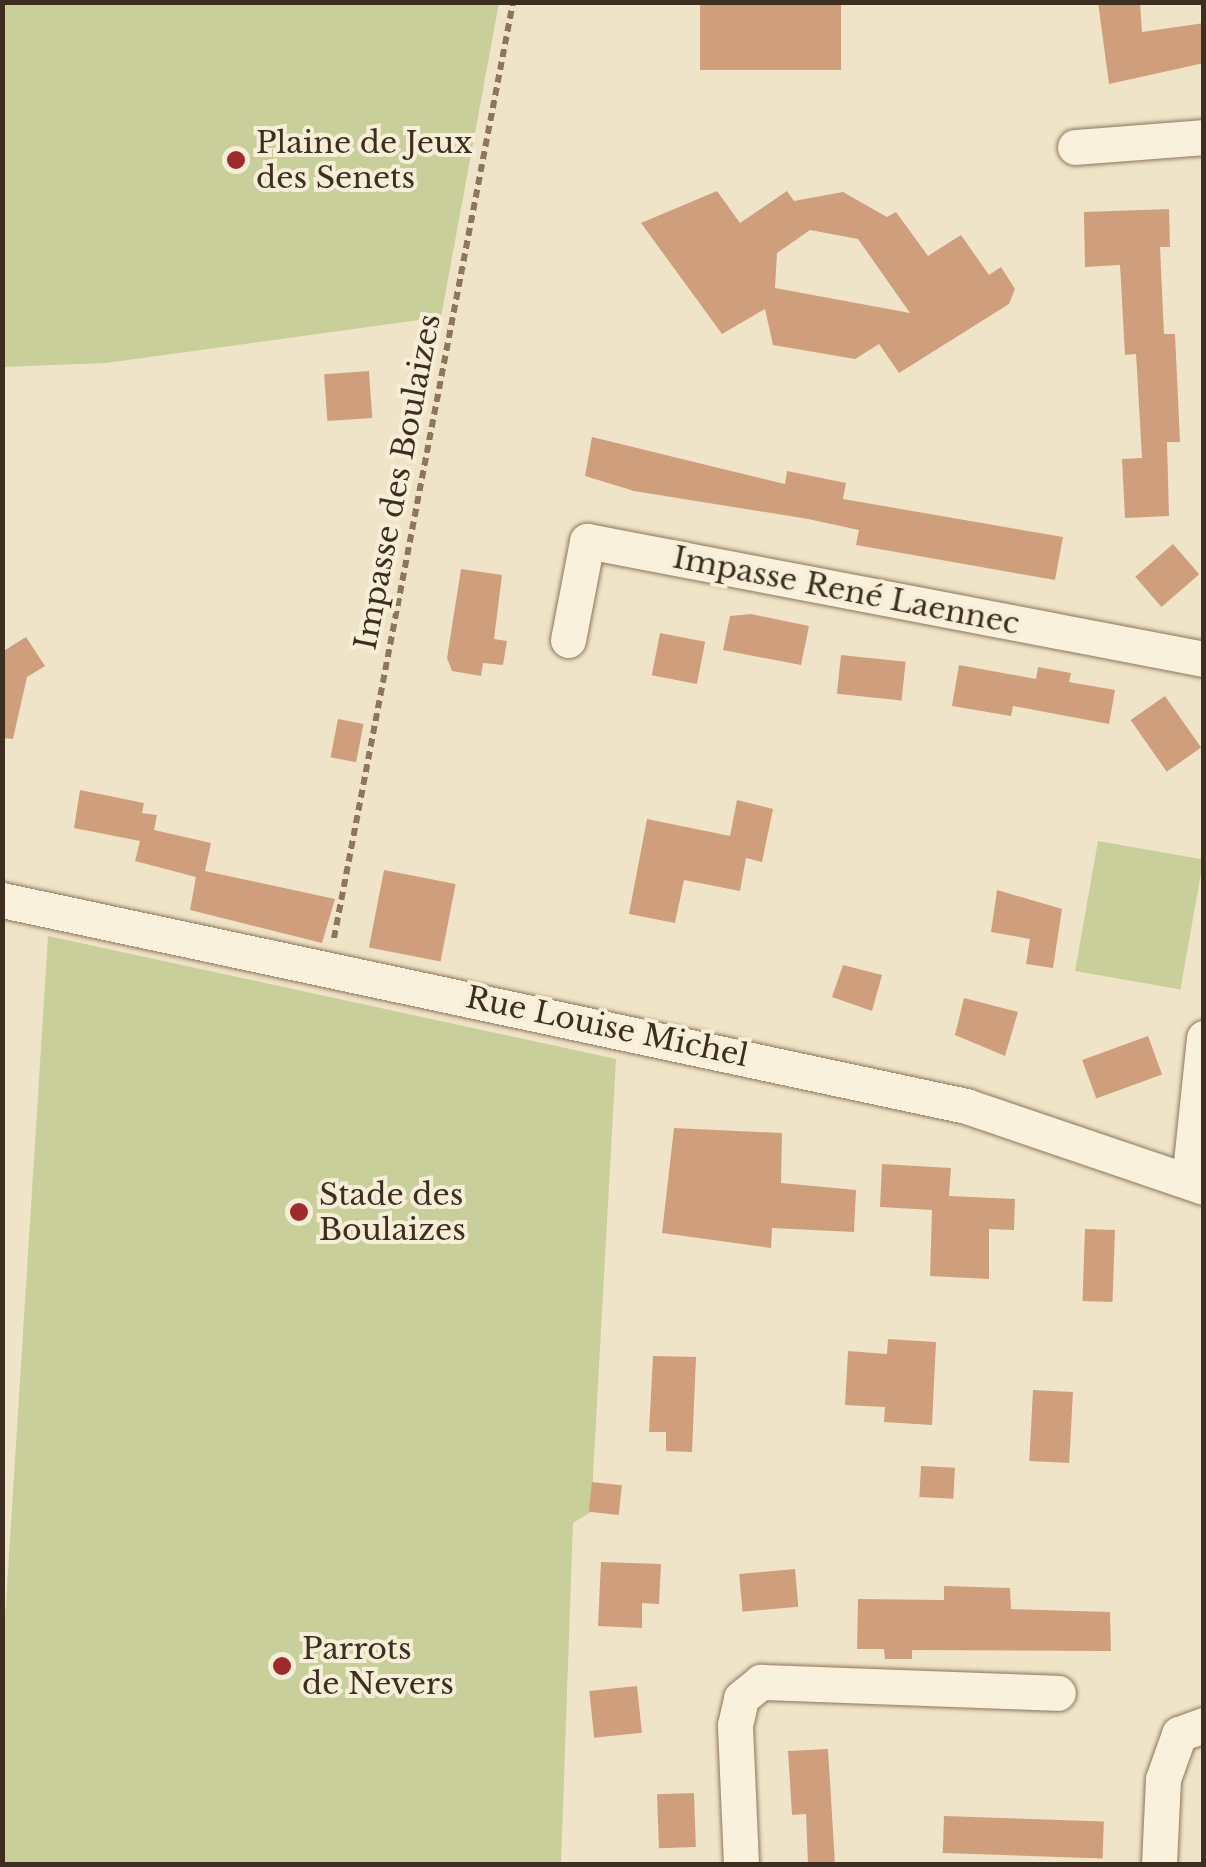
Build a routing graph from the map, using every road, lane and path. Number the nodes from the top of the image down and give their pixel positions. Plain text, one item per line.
1 (513, 2) edge
2 (1204, 137) edge
3 (1075, 147) dead end
4 (568, 640) dead end
5 (1204, 659) edge
6 (2, 900) edge
7 (328, 969) junction
8 (1204, 1038) edge
9 (1196, 1184) edge
10 (1058, 1692) dead end
11 (1204, 1725) edge
12 (741, 1864) edge
13 (1159, 1864) edge

1 - 7 path, Impasse des Boulaizes
2 - 3 street
4 - 5 street, Impasse René Laennec
6 - 7 street, Rue Louise Michel
7 - 9 street, Rue Louise Michel
8 - 9 street
10 - 12 street
11 - 13 street

